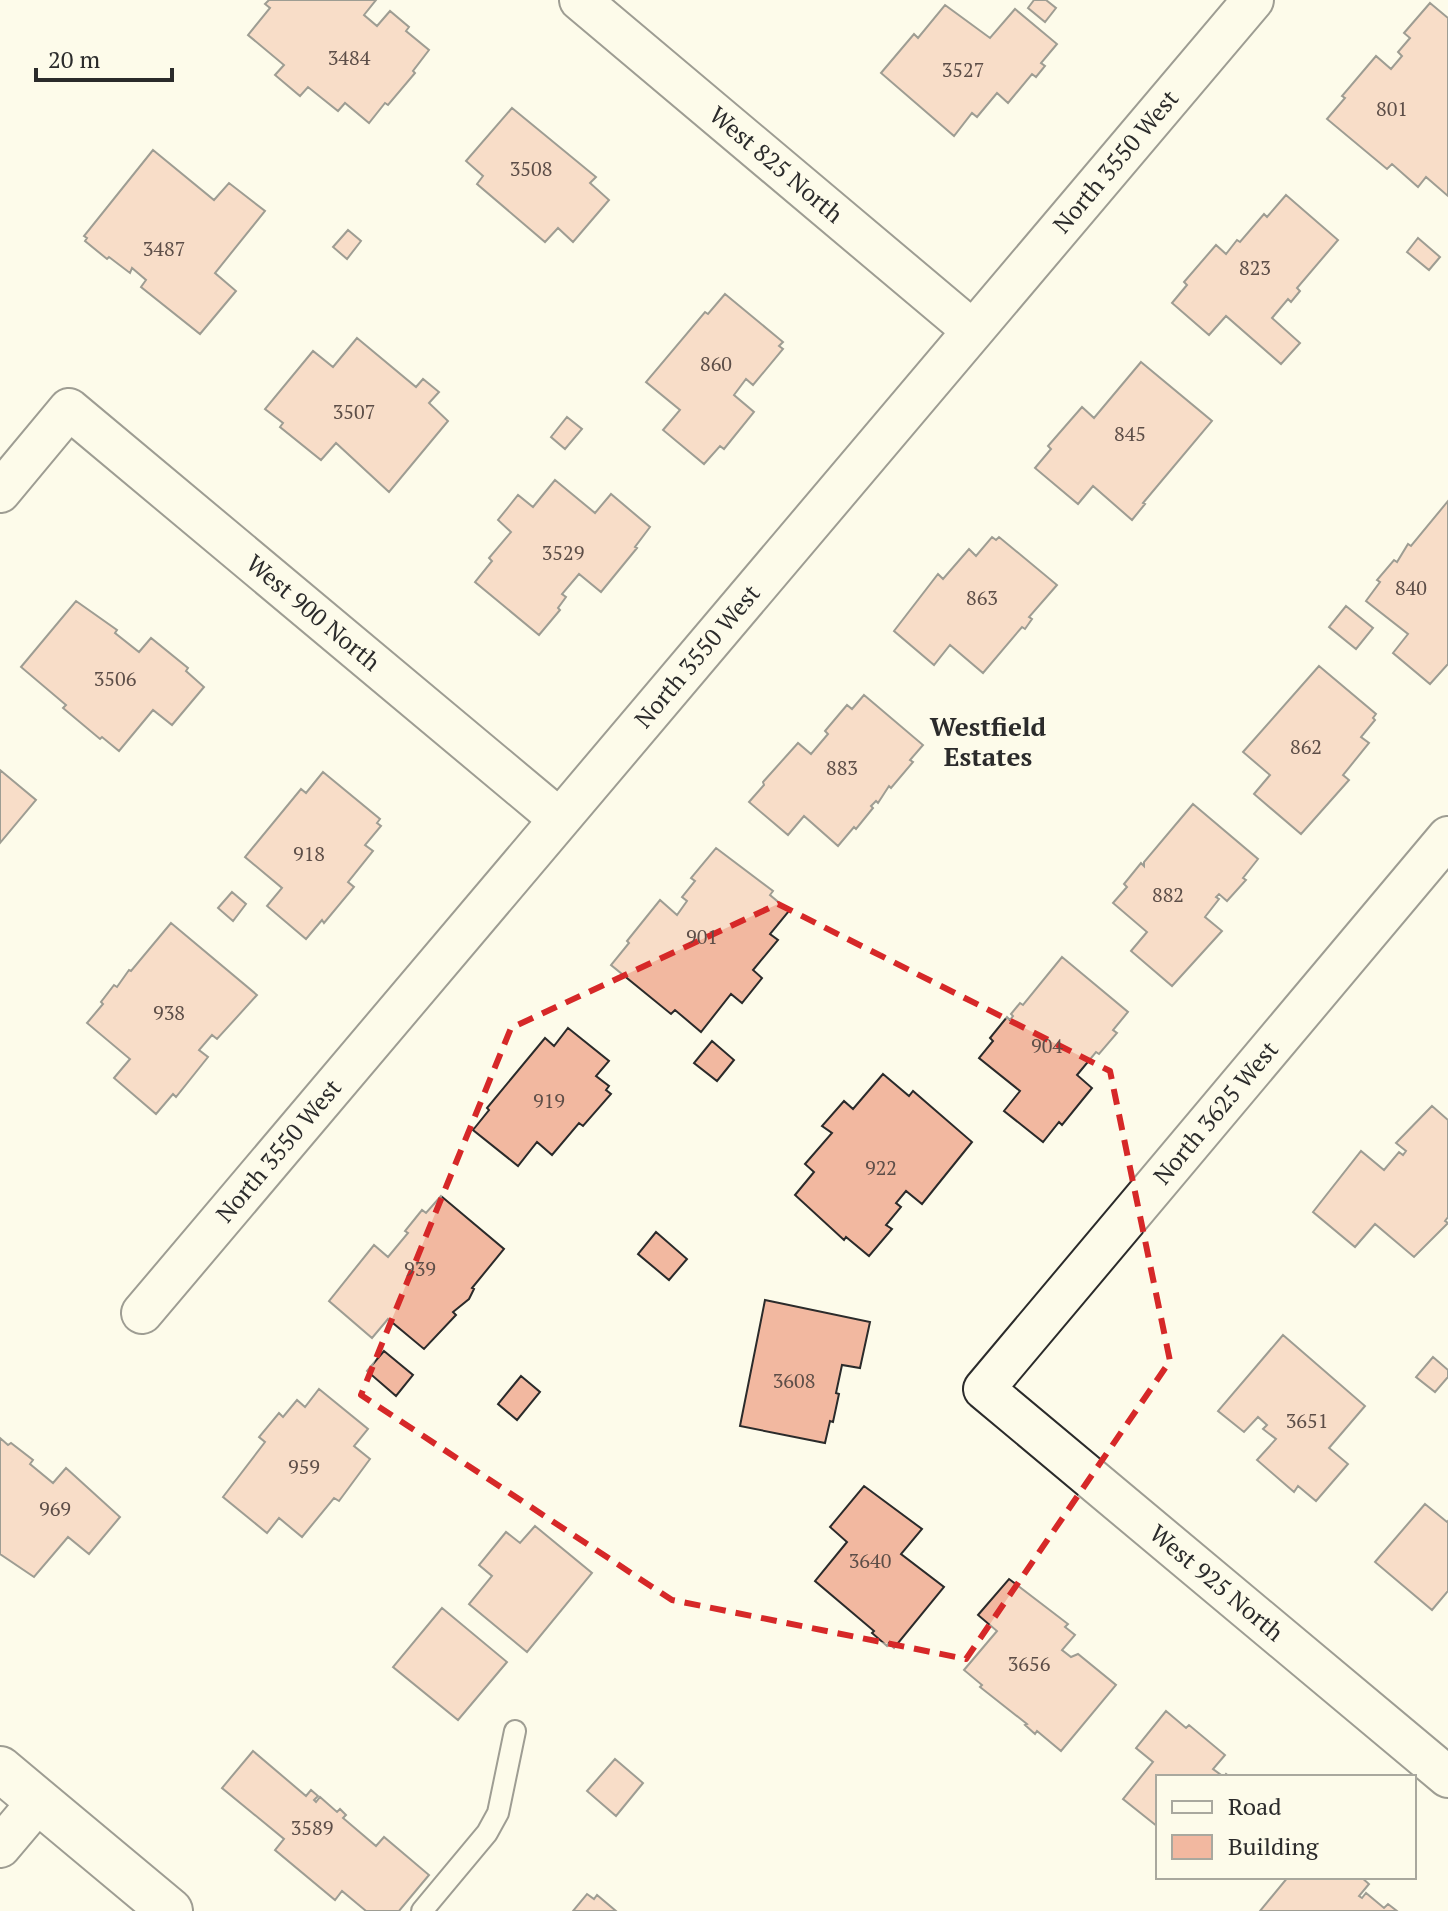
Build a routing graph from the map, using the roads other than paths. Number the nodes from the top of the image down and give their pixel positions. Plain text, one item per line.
1 (580, 0) edge
2 (1253, 0) edge
3 (972, 330) junction
4 (0, 492) edge
5 (558, 818) junction
6 (1448, 837) edge
7 (142, 1313) dead end
8 (984, 1389) joint
9 (515, 1731) dead end
10 (0, 1769) edge
11 (1448, 1777) edge
12 (38, 1802) junction
13 (0, 1847) edge
14 (170, 1911) edge
15 (422, 1911) edge

1 - 3 street, West 825 North
2 - 3 street, North 3550 West
3 - 5 street, North 3550 West
4 - 5 street, West 900 North
5 - 7 street, North 3550 West
6 - 8 street, North 3625 West
8 - 11 street, West 925 North
9 - 15 lane
10 - 12 main road
12 - 13 street
12 - 14 main road

